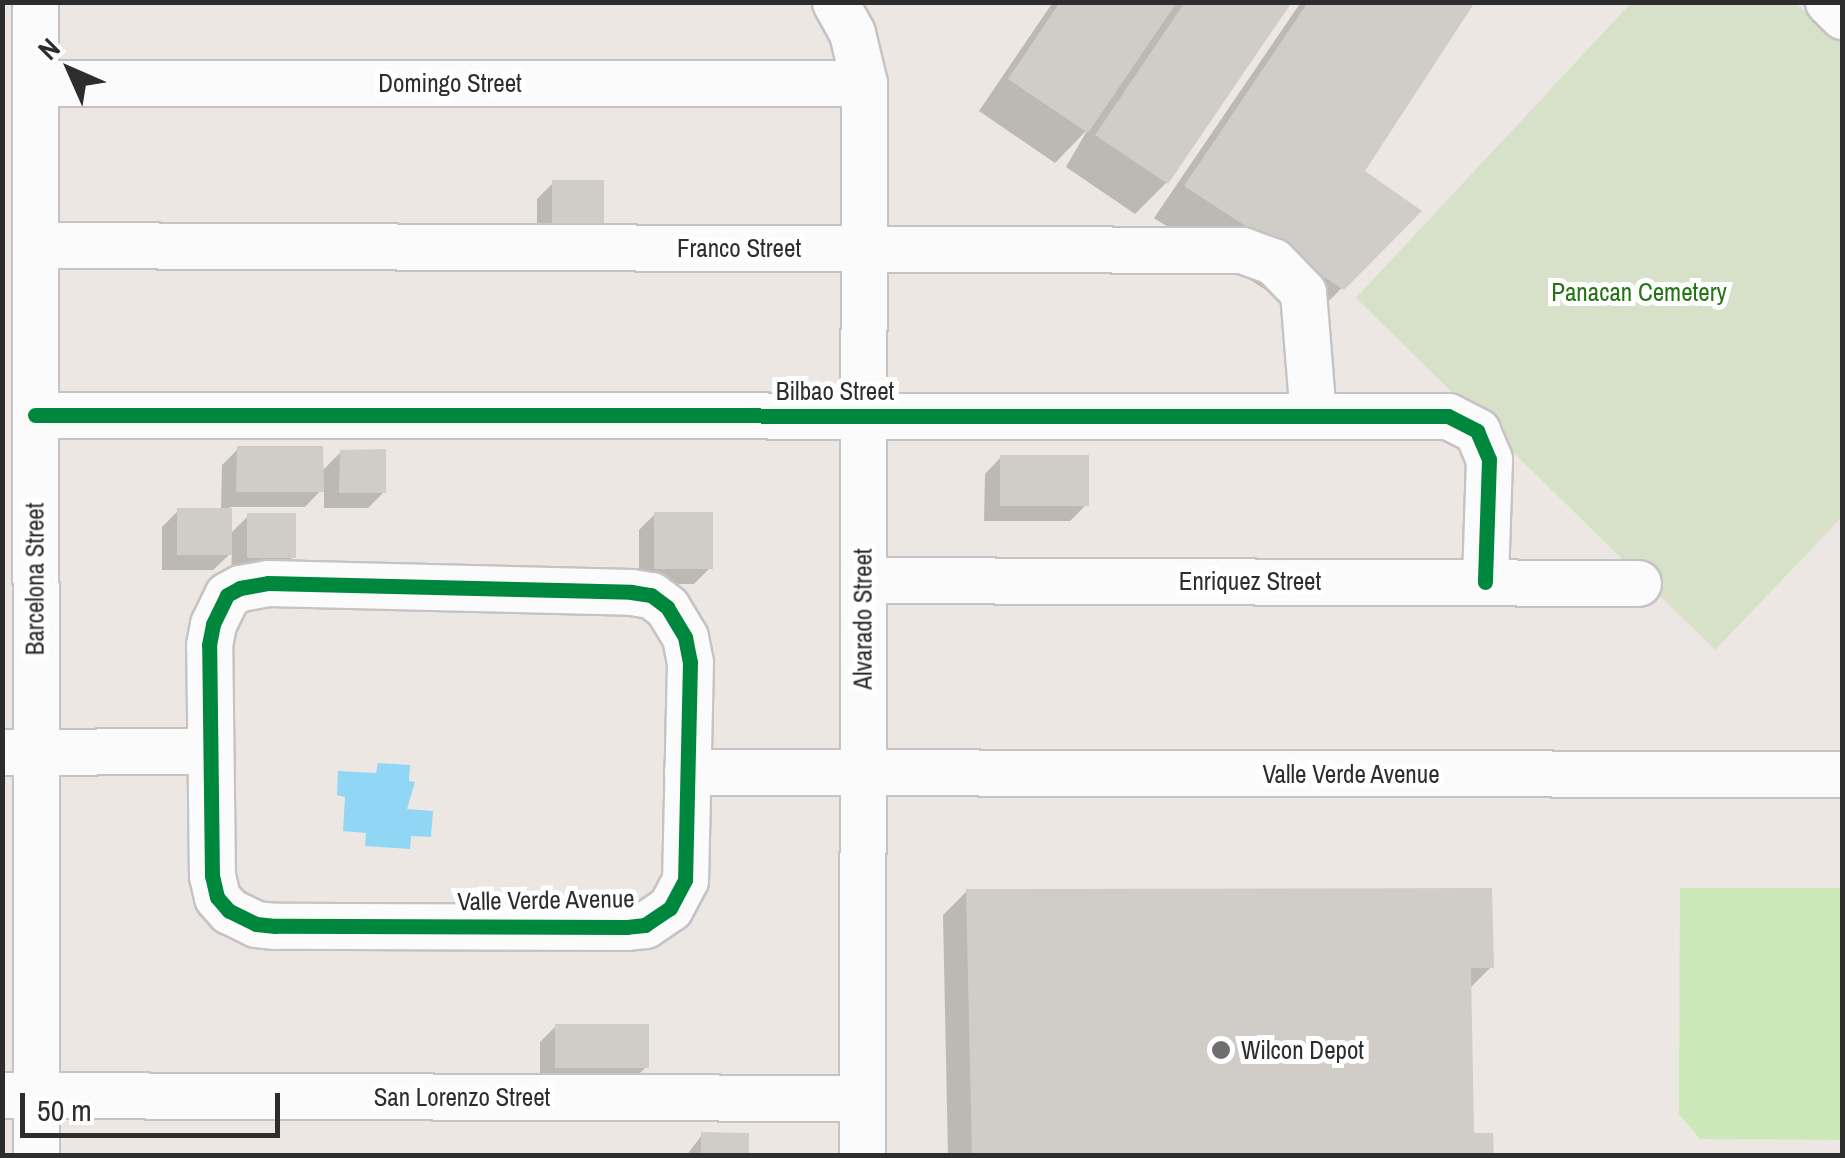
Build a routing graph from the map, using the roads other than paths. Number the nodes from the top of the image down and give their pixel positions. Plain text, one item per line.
1 (35, 2) edge
2 (835, 2) edge
3 (1828, 2) edge
4 (1842, 16) edge
5 (35, 82) junction
6 (864, 83) junction
7 (35, 245) junction
8 (864, 249) junction
9 (35, 415) junction
10 (864, 416) junction
11 (1313, 416) junction
12 (19, 578) edge
13 (863, 580) junction
14 (1486, 582) junction
15 (1638, 583) dead end
16 (19, 751) edge
17 (209, 751) junction
18 (687, 772) junction
19 (862, 772) junction
20 (1840, 776) edge
21 (19, 928) edge
22 (19, 1095) edge
23 (862, 1098) junction
24 (36, 1156) edge
25 (862, 1156) edge

1 - 5 street, Barcelona Street
2 - 6 street, Alvarado Street
3 - 4 street
5 - 6 street, Domingo Street
5 - 7 street, Barcelona Street
6 - 8 street, Alvarado Street
7 - 8 street, Franco Street
7 - 9 street, Barcelona Street
8 - 10 street, Alvarado Street
8 - 11 street, Franco Street
9 - 10 street, Bilbao Street
9 - 12 street, Barcelona Street
10 - 11 street, Bilbao Street
10 - 13 street, Alvarado Street
11 - 14 street, Bilbao Street
12 - 16 street, Barcelona Street
13 - 14 street, Enriquez Street
13 - 19 street, Alvarado Street
14 - 15 street, Enriquez Street
16 - 17 street
16 - 21 street, Barcelona Street
17 - 18 street, Valle Verde Avenue
17 - 18 street, Valle Verde Avenue
18 - 19 street, Valle Verde Avenue
19 - 20 street, Valle Verde Avenue
19 - 23 street, Alvarado Street
21 - 22 street, Barcelona Street
22 - 23 street, San Lorenzo Street
22 - 24 street, Barcelona Street
23 - 25 street, Alvarado Street

